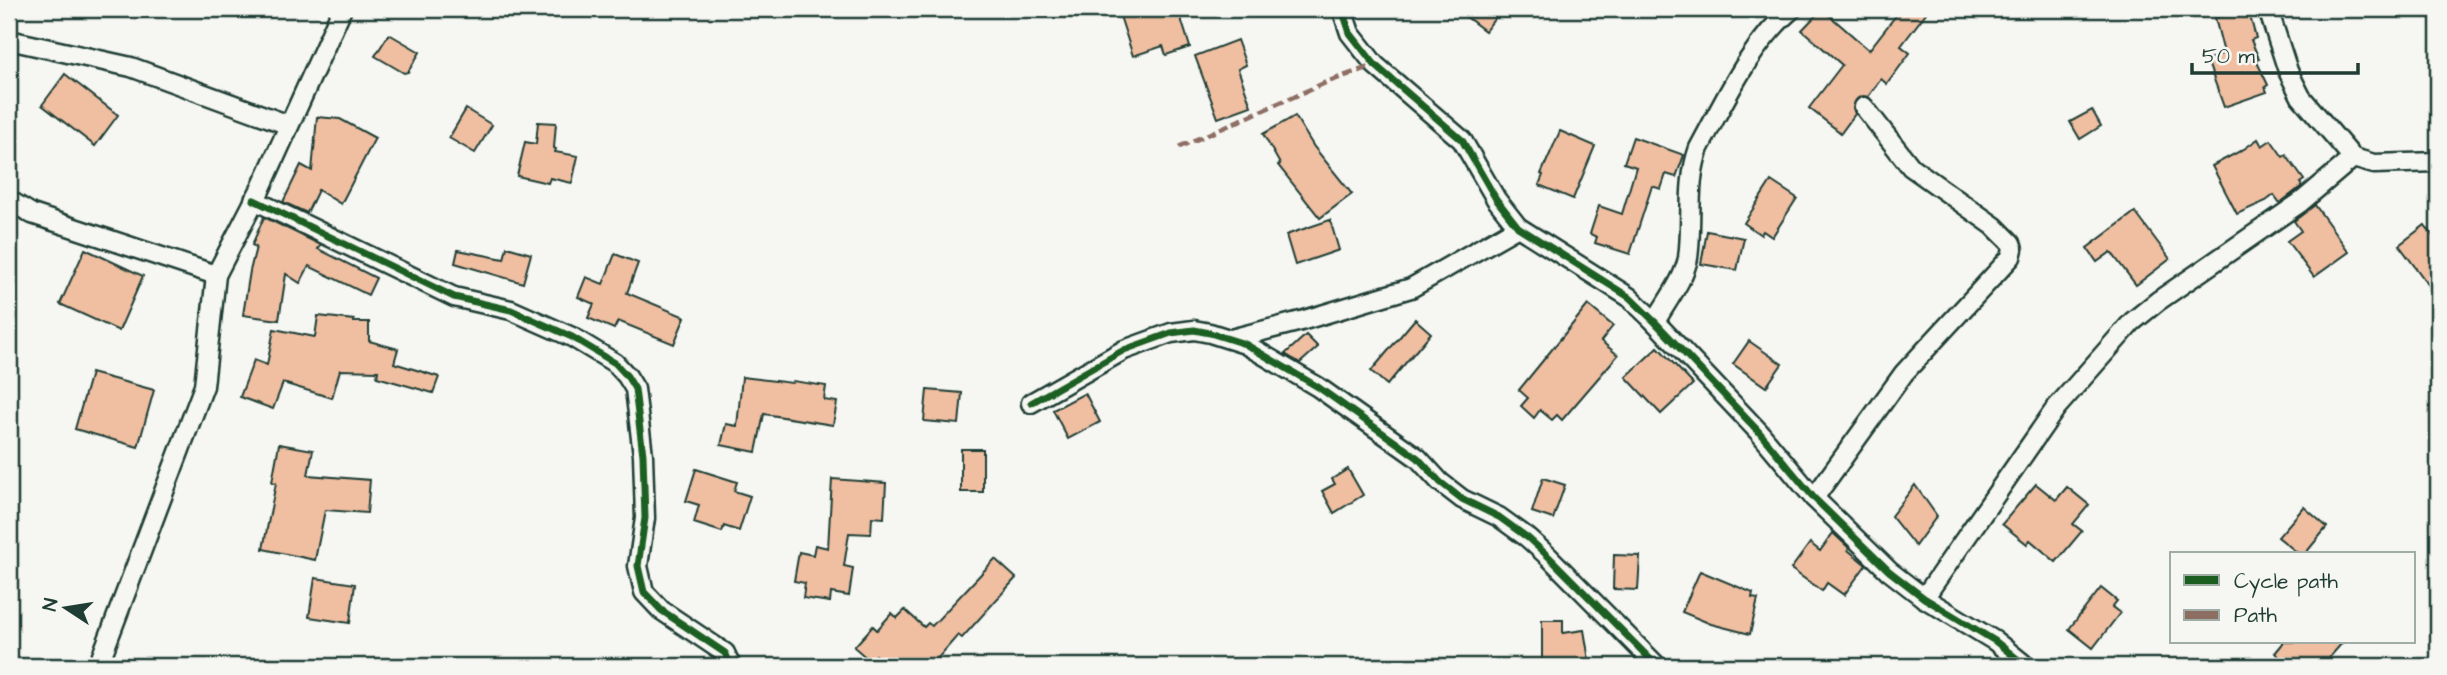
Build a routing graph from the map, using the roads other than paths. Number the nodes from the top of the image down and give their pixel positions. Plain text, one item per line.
1 (342, 9) edge
2 (1342, 9) edge
3 (1792, 9) edge
4 (2268, 9) edge
5 (9, 40) edge
6 (1864, 107) dead end
7 (289, 125) junction
8 (2353, 158) junction
9 (2438, 162) edge
10 (9, 200) edge
11 (254, 200) junction
12 (1518, 227) junction
13 (216, 275) junction
14 (1655, 321) junction
15 (1231, 339) junction
16 (1031, 403) dead end
17 (1814, 498) junction
18 (1924, 598) junction
19 (98, 666) edge
20 (731, 666) edge
21 (1657, 666) edge
22 (2026, 666) edge

1 - 7 street
2 - 12 street
3 - 14 street
4 - 8 street
5 - 7 street
6 - 17 street
7 - 11 street
8 - 9 street
8 - 18 street
10 - 13 street
11 - 13 street
11 - 20 street
12 - 14 street
12 - 15 street
13 - 19 street
14 - 17 street
15 - 16 street
15 - 21 street
17 - 18 street
18 - 22 street

